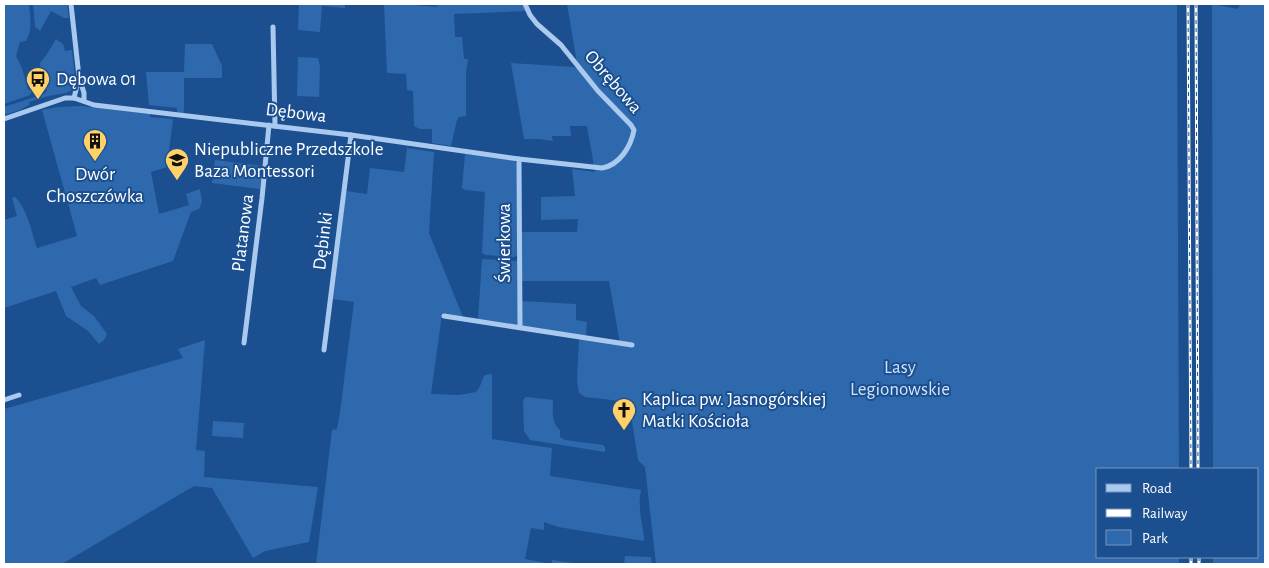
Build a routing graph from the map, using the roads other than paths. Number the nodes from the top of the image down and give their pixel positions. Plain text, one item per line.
1 (71, 4) edge
2 (525, 4) edge
3 (273, 27) dead end
4 (80, 77) junction
5 (74, 98) junction
6 (84, 101) junction
7 (4, 119) edge
8 (272, 126) junction
9 (351, 135) junction
10 (519, 159) junction
11 (588, 167) joint
12 (444, 316) dead end
13 (520, 327) junction
14 (244, 343) dead end
15 (632, 345) dead end
16 (324, 350) dead end
17 (20, 395) dead end
18 (4, 400) edge

1 - 4 street
2 - 11 street, Obrębowa
3 - 8 street, Platanowa
4 - 5 street
4 - 6 street
5 - 6 street, Dębowa
5 - 7 street, Dębowa
6 - 8 street, Dębowa
8 - 9 street, Dębowa
8 - 14 street, Platanowa
9 - 10 street, Dębowa
9 - 16 street, Dębinki
10 - 11 street, Dębowa
10 - 13 street, Świerkowa
12 - 13 street
13 - 15 street
17 - 18 street

